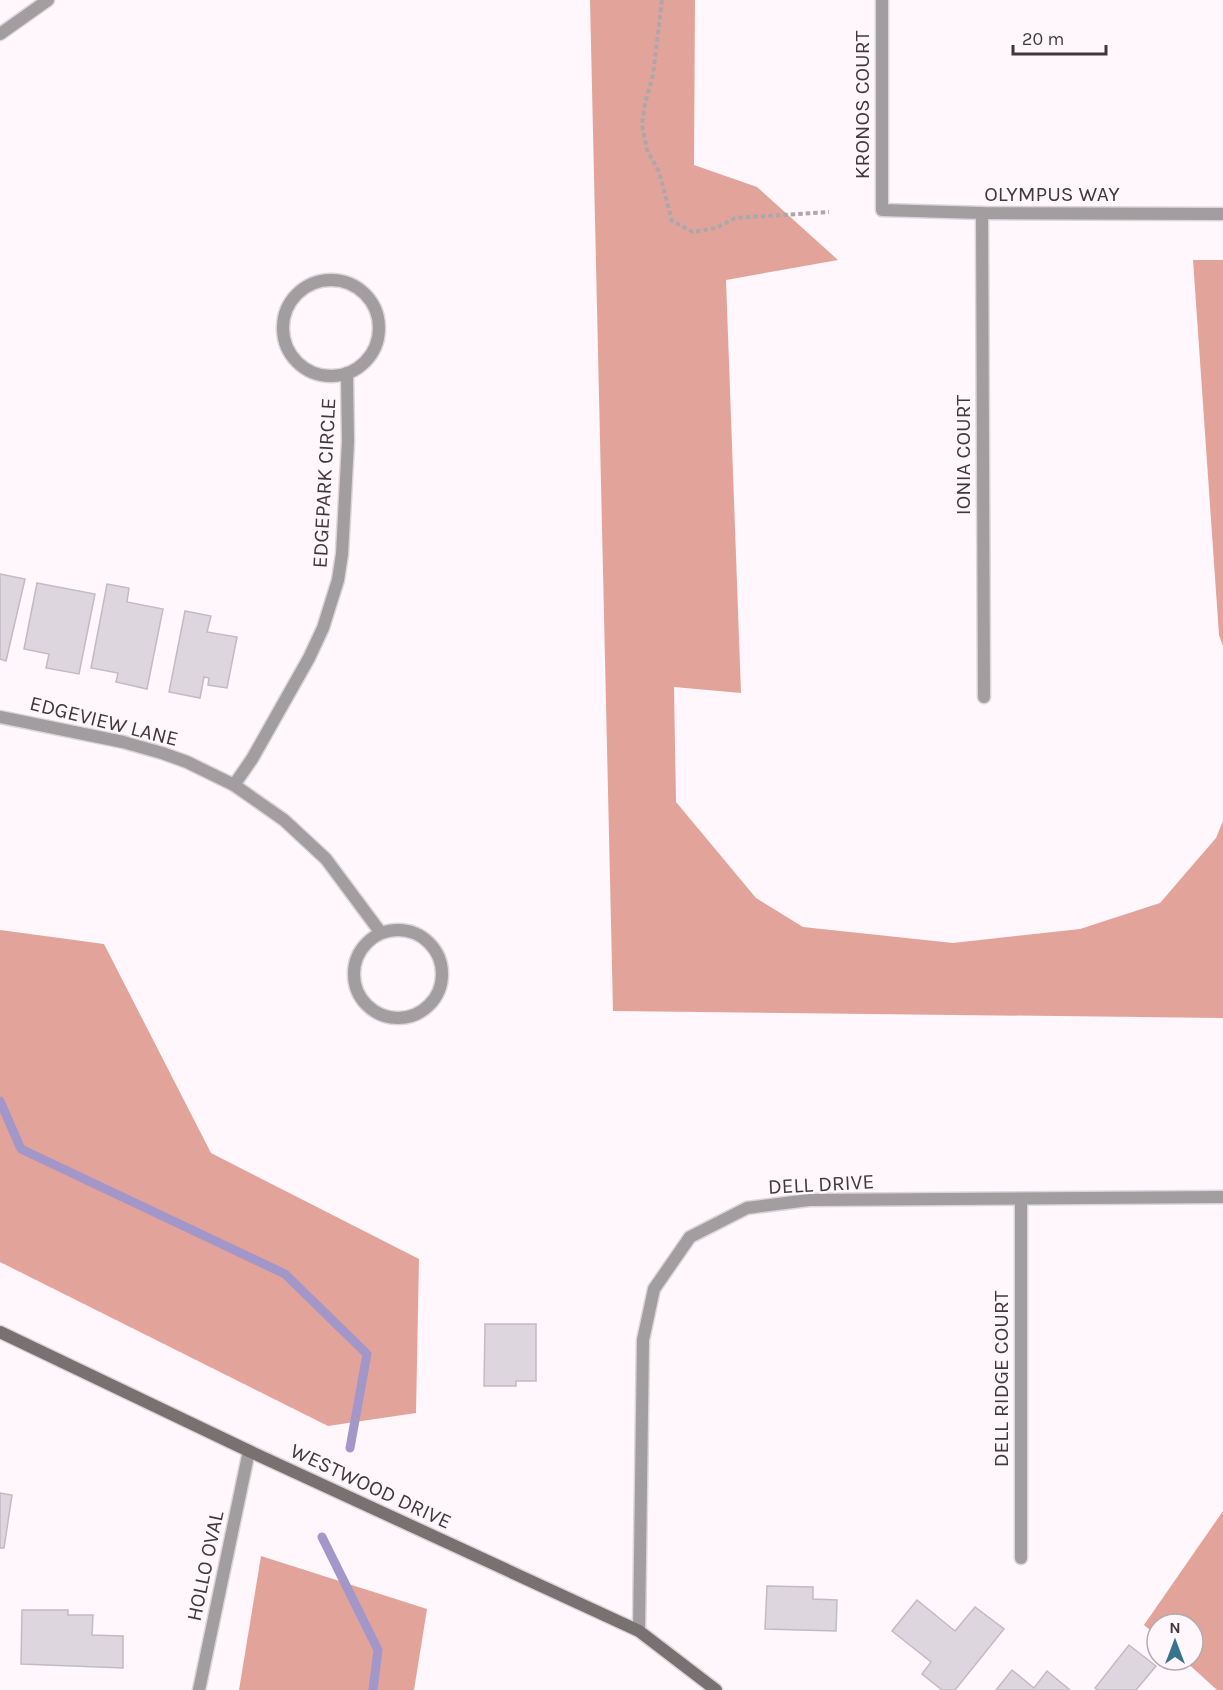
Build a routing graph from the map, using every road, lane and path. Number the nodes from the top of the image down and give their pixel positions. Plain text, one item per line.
1 (48, 0) edge
2 (662, 0) edge
3 (882, 0) edge
4 (0, 34) edge
5 (882, 210) joint
6 (829, 212) dead end
7 (982, 213) junction
8 (1223, 214) edge
9 (347, 373) junction
10 (984, 697) dead end
11 (0, 717) edge
12 (234, 785) junction
13 (381, 933) junction
14 (1223, 1197) edge
15 (1021, 1200) junction
16 (0, 1332) edge
17 (249, 1450) junction
18 (1021, 1558) dead end
19 (639, 1631) junction
20 (199, 1690) edge
21 (716, 1690) edge

1 - 4 street
2 - 6 path
3 - 5 street, KRONOS COURT
5 - 7 street, OLYMPUS WAY
7 - 8 street, OLYMPUS WAY
7 - 10 street, IONIA COURT
9 - 9 street, EDGEPARK CIRCLE
9 - 12 street, EDGEPARK CIRCLE
11 - 12 street, EDGEVIEW LANE
12 - 13 street, EDGEVIEW LANE
13 - 13 street
14 - 15 street, DELL DRIVE
15 - 18 street, DELL RIDGE COURT
15 - 19 street, DELL DRIVE
16 - 17 street, WESTWOOD DRIVE
17 - 19 street, WESTWOOD DRIVE
17 - 20 street, HOLLO OVAL
19 - 21 street, WESTWOOD DRIVE

